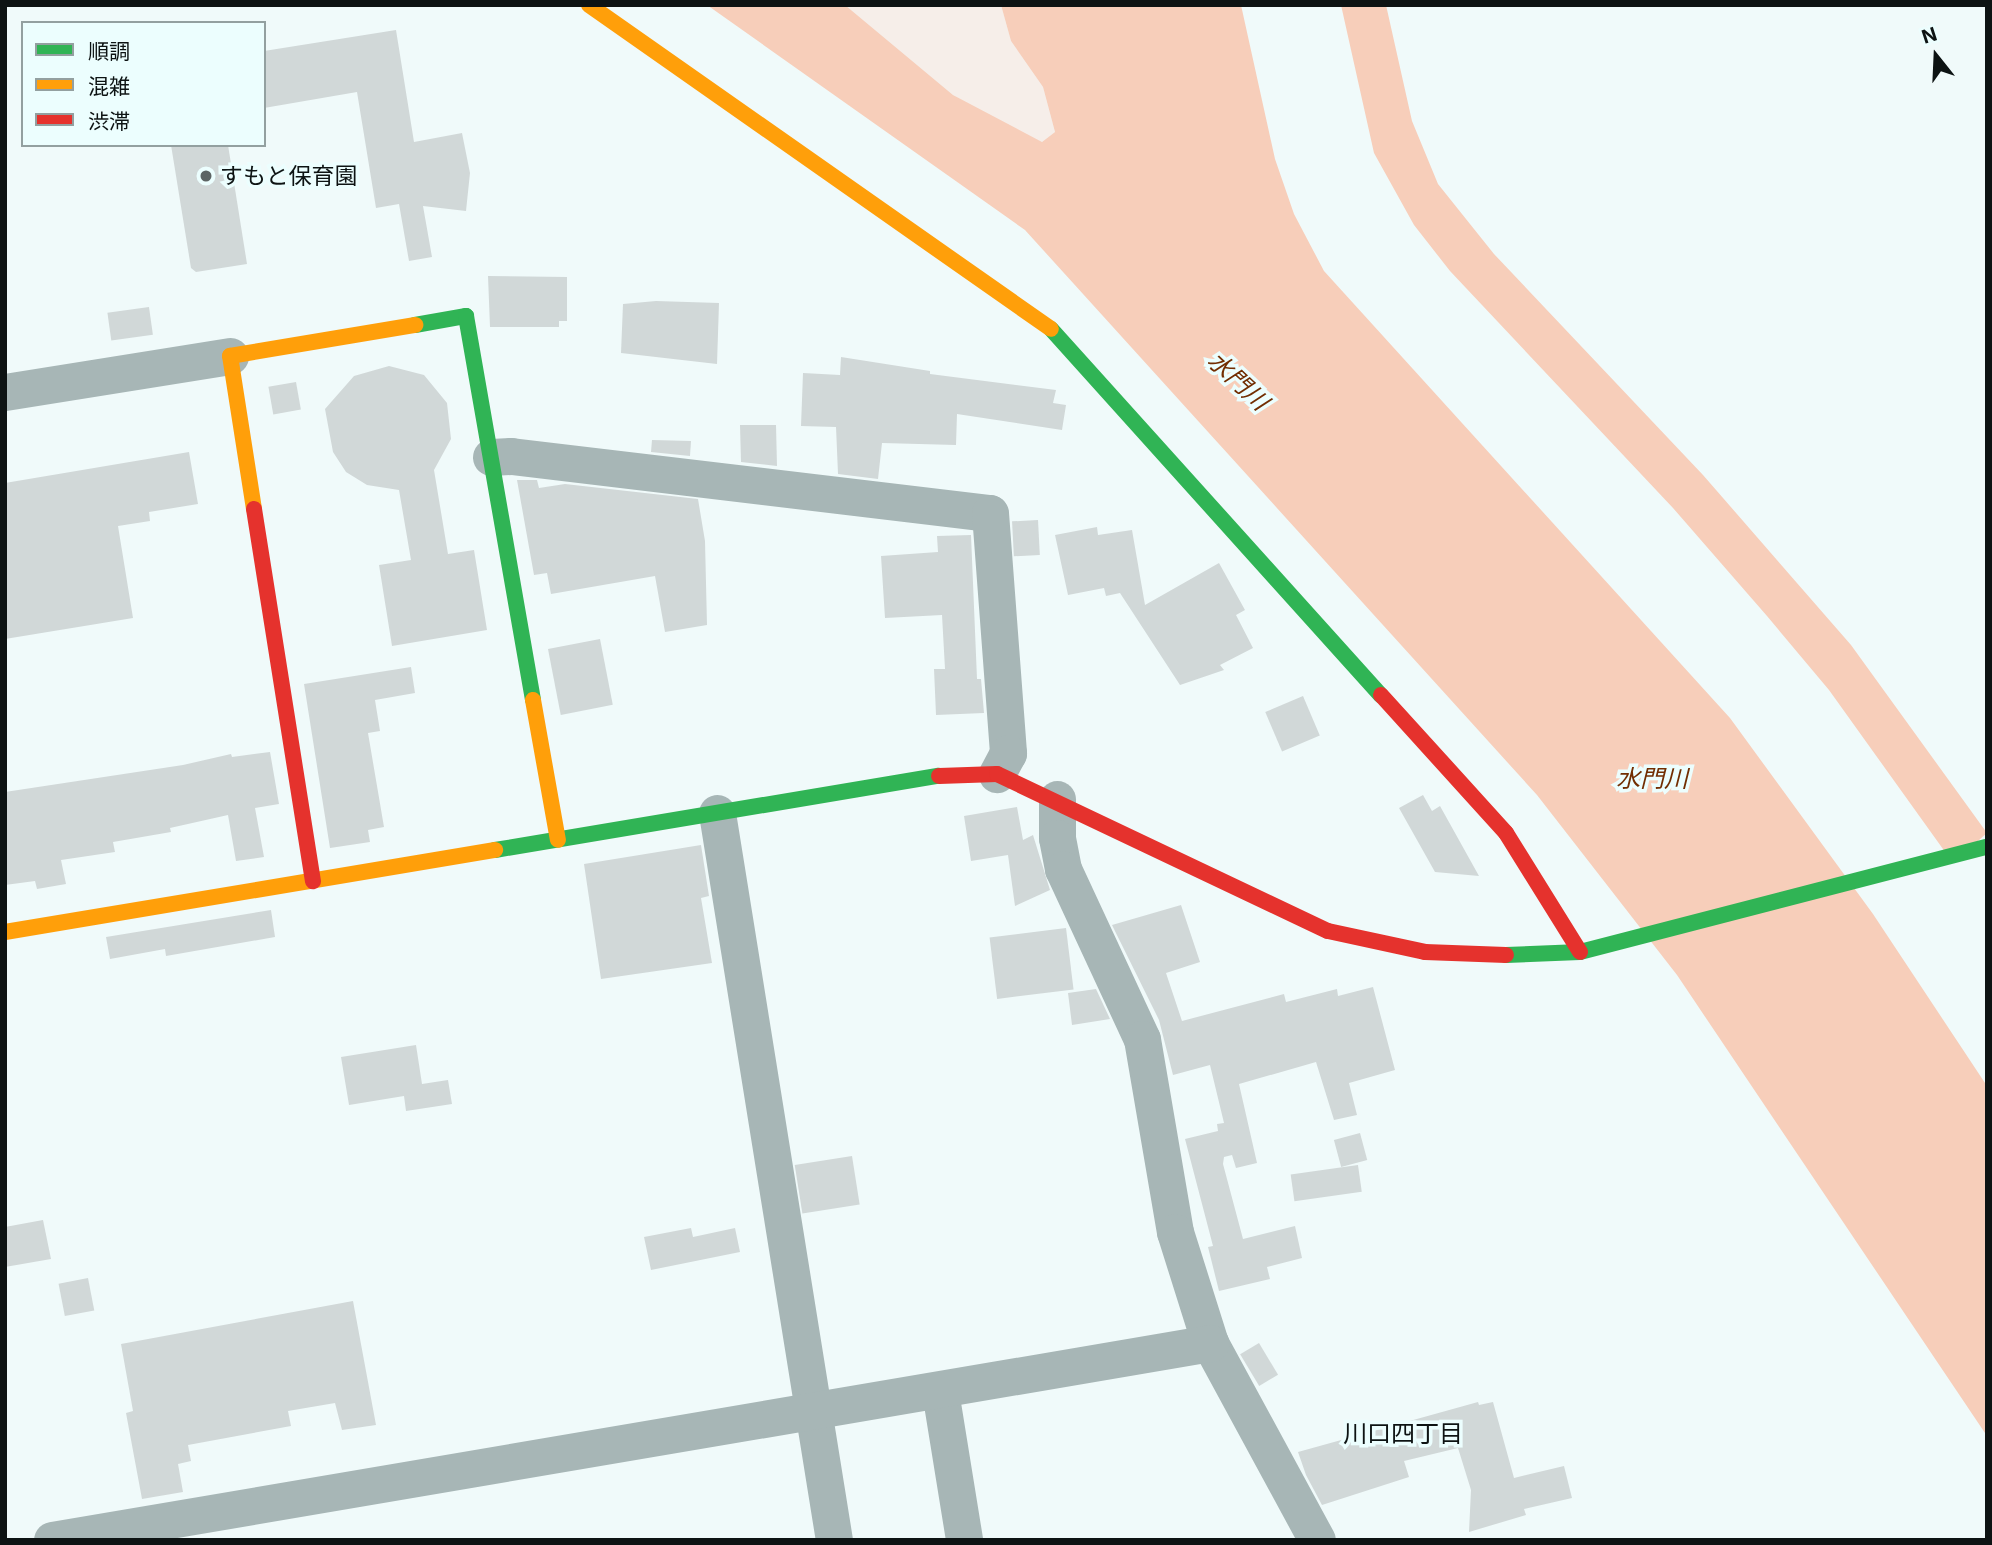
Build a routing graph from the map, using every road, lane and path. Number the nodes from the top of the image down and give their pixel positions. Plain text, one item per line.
1 (589, 5) edge
2 (230, 356) junction
3 (5, 392) edge
4 (491, 457) junction
5 (997, 774) junction
6 (1057, 799) junction
7 (717, 813) junction
8 (558, 840) junction
9 (1987, 847) edge
10 (313, 881) junction
11 (5, 932) edge
12 (1580, 952) junction
13 (1210, 1343) junction
14 (940, 1391) junction
15 (813, 1413) junction
16 (52, 1540) edge
17 (834, 1540) edge
18 (964, 1540) edge
19 (1317, 1540) edge

1 - 12 street
2 - 3 street
2 - 4 street
2 - 10 street
4 - 5 street
4 - 8 street
5 - 6 street
5 - 7 street
6 - 12 street
6 - 13 street
7 - 8 street
7 - 15 street
8 - 10 street
9 - 12 street
10 - 11 street
13 - 14 street
13 - 19 street
14 - 15 street
14 - 18 street
15 - 16 street
15 - 17 street

